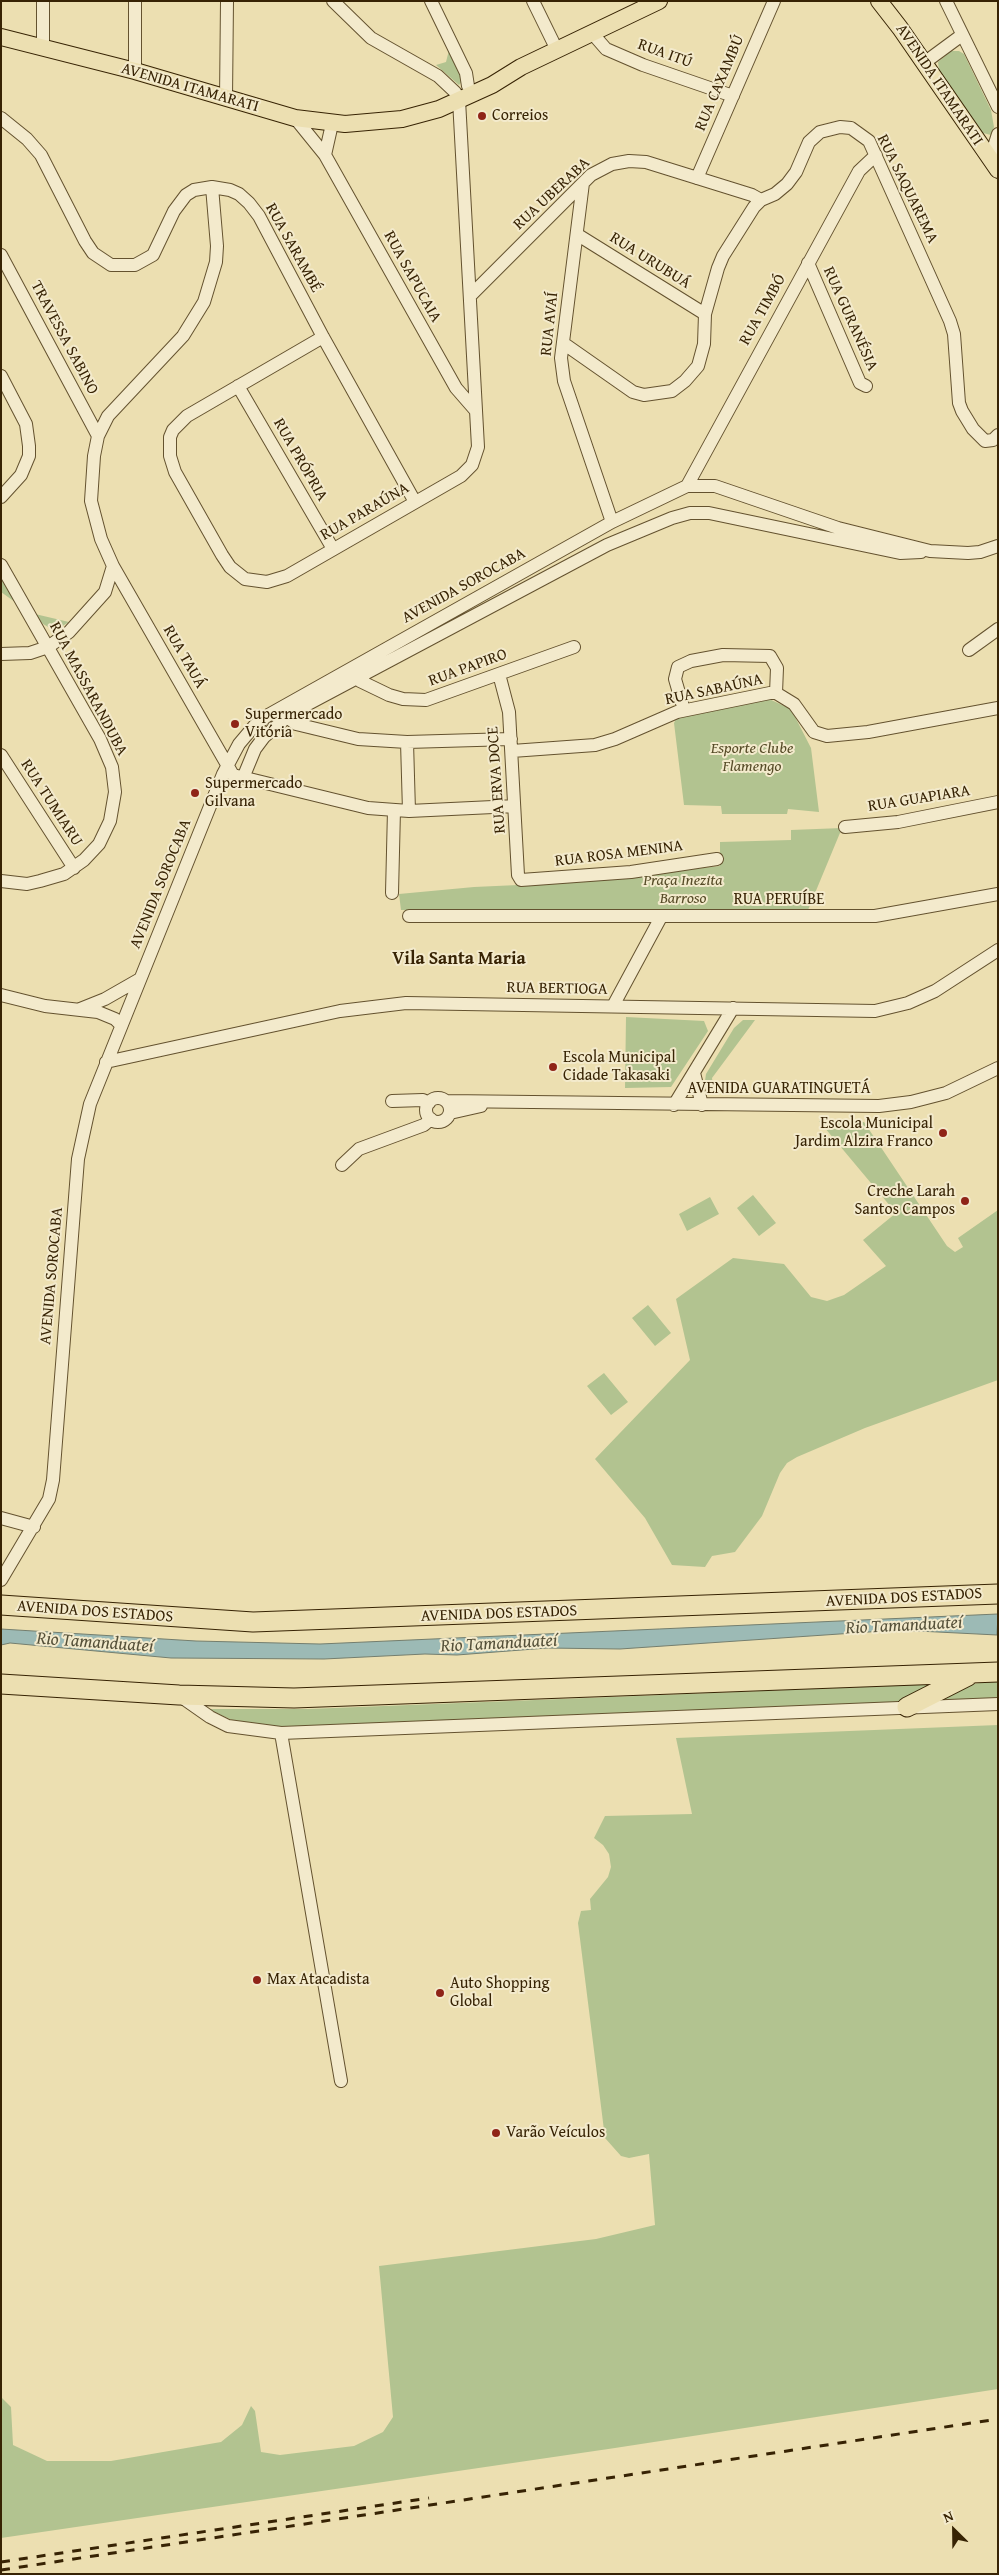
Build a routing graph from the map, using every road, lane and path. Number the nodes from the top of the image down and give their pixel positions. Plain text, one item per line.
1 (43, 1) edge
2 (136, 1) edge
3 (226, 1) edge
4 (333, 1) edge
5 (432, 1) edge
6 (534, 1) edge
7 (659, 1) edge
8 (774, 1) edge
9 (879, 1) edge
10 (946, 1) edge
11 (638, 6) edge
12 (592, 33) junction
13 (962, 35) junction
14 (1, 37) edge
15 (43, 49) junction
16 (557, 50) junction
17 (924, 63) junction
18 (135, 71) junction
19 (461, 93) junction
20 (733, 96) junction
21 (226, 98) junction
22 (998, 107) edge
23 (1, 118) edge
24 (295, 118) junction
25 (332, 124) junction
26 (998, 134) edge
27 (325, 155) junction
28 (876, 155) junction
29 (994, 165) edge
30 (697, 178) junction
31 (583, 183) junction
32 (212, 187) junction
33 (761, 200) junction
34 (578, 235) junction
35 (1, 255) edge
36 (808, 263) junction
37 (470, 296) junction
38 (705, 314) junction
39 (323, 336) junction
40 (563, 343) junction
41 (1, 376) edge
42 (238, 386) junction
43 (866, 386) dead end
44 (476, 410) junction
45 (98, 436) junction
46 (997, 436) edge
47 (687, 486) junction
48 (1, 497) edge
49 (415, 502) junction
50 (612, 522) junction
51 (998, 546) edge
52 (333, 549) junction
53 (930, 551) junction
54 (1, 565) edge
55 (113, 566) junction
56 (998, 629) edge
57 (48, 647) junction
58 (574, 648) dead end
59 (969, 650) dead end
60 (1, 654) edge
61 (352, 674) junction
62 (500, 674) junction
63 (776, 693) junction
64 (998, 708) edge
65 (684, 710) junction
66 (282, 713) junction
67 (407, 742) junction
68 (512, 745) junction
69 (1, 755) edge
70 (227, 765) junction
71 (243, 778) junction
72 (998, 802) edge
73 (514, 806) junction
74 (394, 810) junction
75 (409, 811) junction
76 (845, 827) dead end
77 (717, 859) dead end
78 (74, 868) junction
79 (525, 880) joint
80 (1, 881) edge
81 (392, 893) dead end
82 (998, 894) edge
83 (409, 916) dead end
84 (661, 917) junction
85 (998, 950) edge
86 (140, 979) junction
87 (1, 995) edge
88 (613, 1006) junction
89 (733, 1008) junction
90 (77, 1010) junction
91 (121, 1025) junction
92 (106, 1062) junction
93 (998, 1068) edge
94 (694, 1073) junction
95 (392, 1101) dead end
96 (429, 1103) junction
97 (674, 1104) junction
98 (702, 1105) junction
99 (448, 1107) junction
100 (431, 1119) junction
101 (342, 1165) dead end
102 (1, 1518) edge
103 (34, 1527) junction
104 (1, 1580) edge
105 (998, 1594) edge
106 (1, 1606) edge
107 (998, 1672) edge
108 (974, 1673) junction
109 (1, 1684) edge
110 (179, 1695) junction
111 (998, 1704) edge
112 (907, 1707) junction
113 (282, 1733) junction
114 (341, 2081) dead end

1 - 15 street
2 - 18 street
3 - 21 street
4 - 19 street
5 - 19 street, RUA PARAÚNA
6 - 16 street
7 - 11 main road, AVENIDA ITAMARATI
8 - 20 street, RUA CAXAMBÚ
9 - 17 main road, AVENIDA ITAMARATI
10 - 13 street
11 - 12 main road, AVENIDA ITAMARATI
12 - 16 main road, AVENIDA ITAMARATI
12 - 20 street, RUA ITÚ
13 - 17 street
13 - 22 street
14 - 15 main road, AVENIDA ITAMARATI
15 - 18 main road, AVENIDA ITAMARATI
16 - 19 main road, AVENIDA ITAMARATI
17 - 29 main road, AVENIDA ITAMARATI
18 - 21 main road, AVENIDA ITAMARATI
19 - 25 main road, AVENIDA ITAMARATI
19 - 37 street, RUA PARAÚNA
20 - 30 street, RUA CAXAMBÚ
21 - 24 main road, AVENIDA ITAMARATI
23 - 32 street
24 - 25 main road, AVENIDA ITAMARATI
24 - 27 street, RUA SAPUCAIA
25 - 27 street
26 - 29 street
27 - 44 street, RUA SAPUCAIA
28 - 33 street, RUA SAQUAREMA
28 - 36 street, RUA TIMBÓ
28 - 46 street, RUA SAQUAREMA
30 - 31 street, RUA UBERABA
30 - 33 street, RUA UBERABA
31 - 34 street, RUA AVAÍ
31 - 37 street, RUA UBERABA
32 - 39 street, RUA SARAMBÉ
32 - 45 street
33 - 38 street, RUA SAQUAREMA
34 - 38 street, RUA URUBUÁ
34 - 40 street, RUA AVAÍ
35 - 45 street, TRAVESSA SABINO
36 - 43 street, RUA GURANÉSIA
36 - 47 street, RUA TIMBÓ
37 - 44 street, RUA PARAÚNA
38 - 40 street, RUA SAQUAREMA
39 - 42 street, RUA PARAÚNA
39 - 49 street, RUA SARAMBÉ
40 - 50 street, RUA AVAÍ
41 - 48 street
42 - 52 street, RUA PRÓPRIA
42 - 52 street, RUA PARAÚNA
44 - 49 street, RUA PARAÚNA
45 - 55 street, RUA TAUÁ
47 - 50 street, AVENIDA SOROCABA
47 - 53 street, AVENIDA SOROCABA
49 - 52 street, RUA PARAÚNA
50 - 61 street, AVENIDA SOROCABA
51 - 53 street, AVENIDA SOROCABA
53 - 61 street, AVENIDA SOROCABA
54 - 57 street, RUA MASSARANDUBA
55 - 57 street
55 - 70 street, RUA TAUÁ
56 - 59 street
57 - 60 street
57 - 78 street, RUA MASSARANDUBA
58 - 62 street, RUA PAPIRO
61 - 62 street, RUA PAPIRO
61 - 66 street, AVENIDA SOROCABA
62 - 68 street, RUA ERVA DOCE
63 - 64 street, RUA SABAÚNA
63 - 65 street, RUA SABAÚNA
63 - 65 street
65 - 68 street, RUA SABAÚNA
66 - 67 street, RUA SABAÚNA
66 - 70 street, AVENIDA SOROCABA
66 - 71 street
67 - 68 street, RUA SABAÚNA
67 - 75 street
68 - 73 street, RUA ERVA DOCE
69 - 78 street, RUA TUMIARU
70 - 71 street
70 - 86 street, AVENIDA SOROCABA
71 - 74 street
72 - 76 street, RUA GUAPIARA
73 - 75 street
73 - 79 street, RUA ERVA DOCE
74 - 75 street
74 - 81 street
77 - 79 street, RUA ROSA MENINA
78 - 80 street, RUA MASSARANDUBA
82 - 84 street, RUA PERUÍBE
83 - 84 street, RUA PERUÍBE
84 - 88 street
85 - 89 street, RUA BERTIOGA
86 - 90 street
86 - 91 street, AVENIDA SOROCABA
87 - 90 street
88 - 89 street, RUA BERTIOGA
88 - 92 street, RUA BERTIOGA
89 - 94 street
90 - 91 street
91 - 92 street, AVENIDA SOROCABA
92 - 103 street, AVENIDA SOROCABA
93 - 98 street, AVENIDA GUARATINGUETÁ
94 - 97 street
94 - 98 street
95 - 96 street
96 - 99 street
96 - 100 street
97 - 98 street, AVENIDA GUARATINGUETÁ
97 - 99 street, AVENIDA GUARATINGUETÁ
99 - 100 street
100 - 101 street
102 - 103 street
103 - 104 street, AVENIDA SOROCABA
105 - 106 highway, AVENIDA DOS ESTADOS
107 - 108 highway
108 - 110 highway
108 - 112 highway
109 - 110 highway
110 - 113 street
111 - 112 street
112 - 113 street
113 - 114 street

